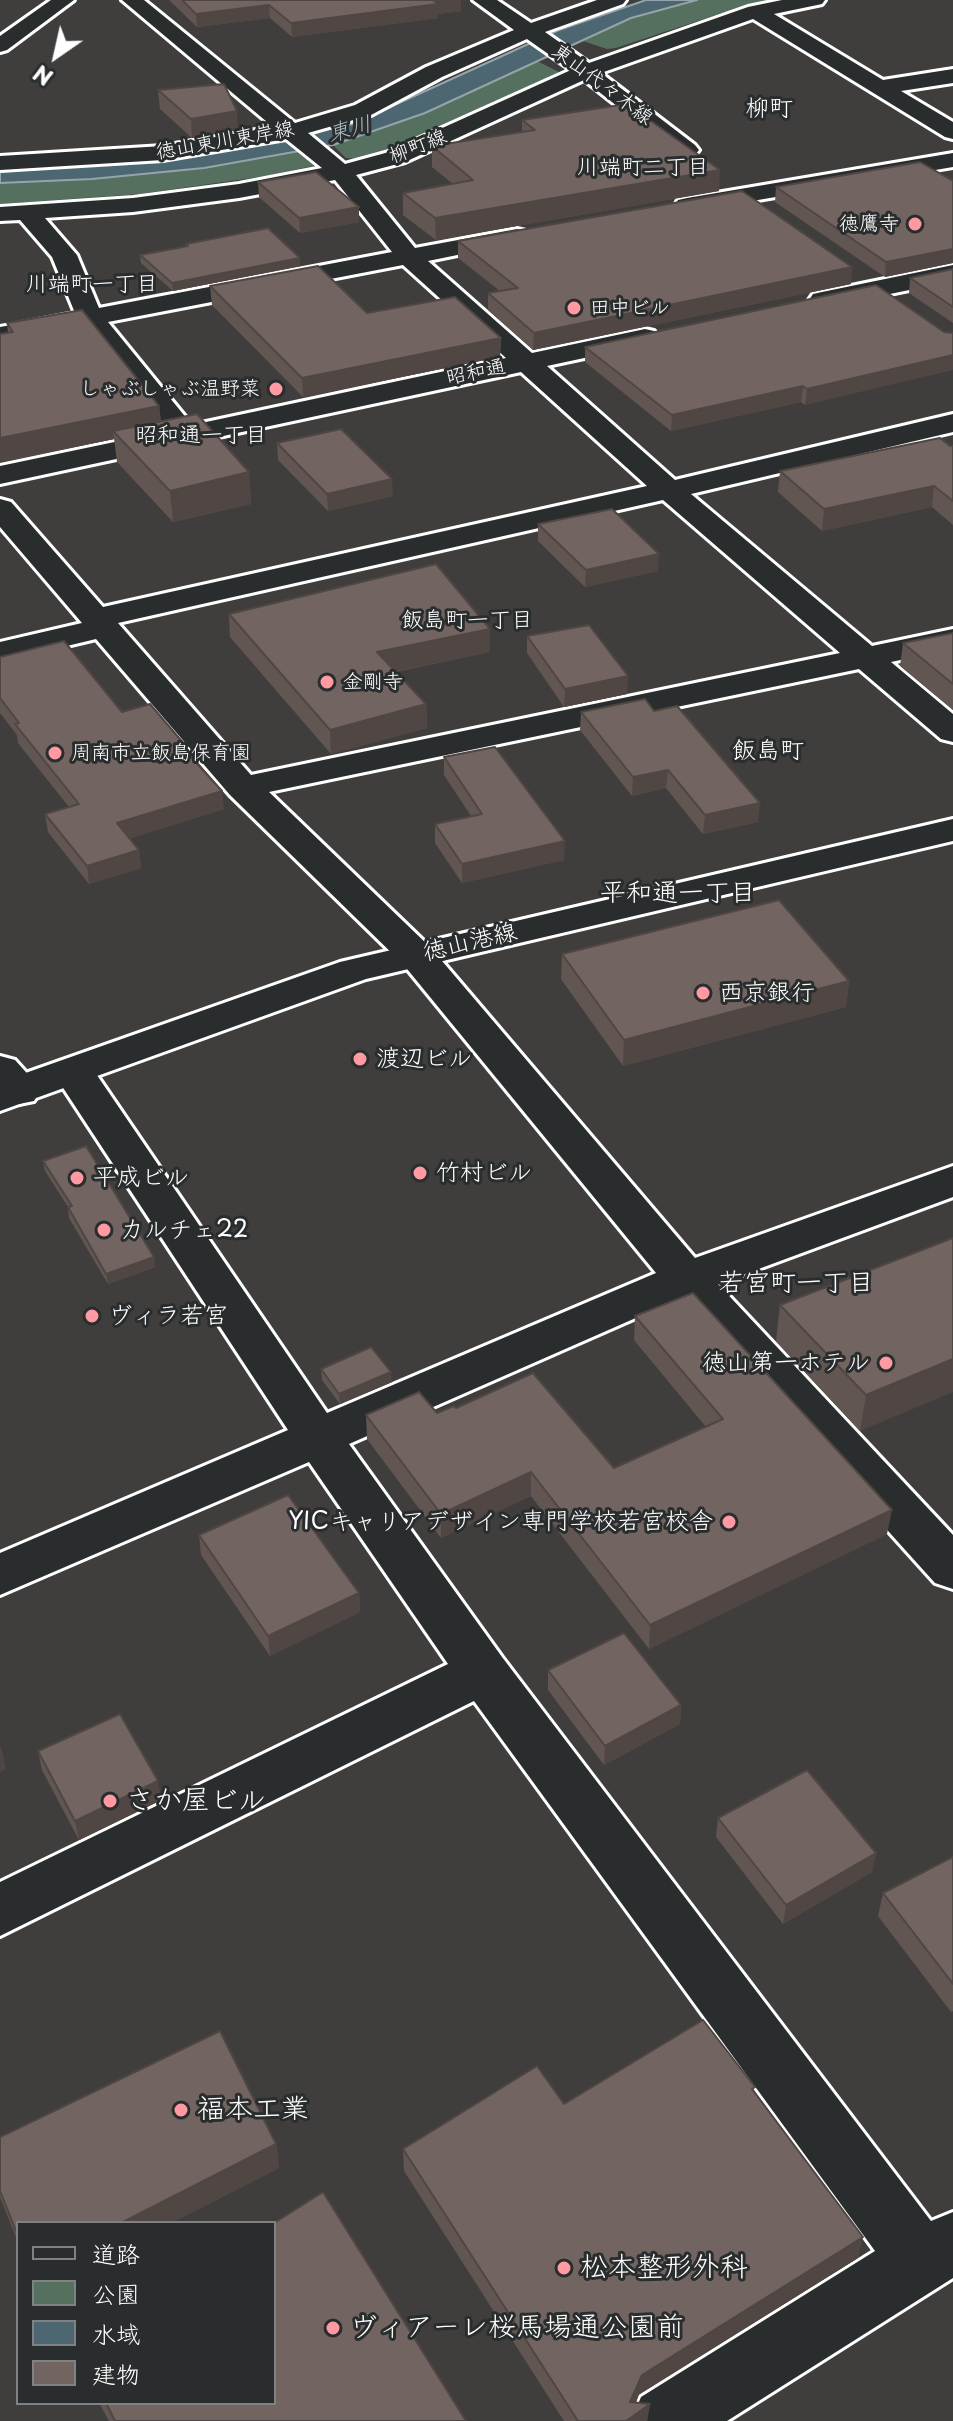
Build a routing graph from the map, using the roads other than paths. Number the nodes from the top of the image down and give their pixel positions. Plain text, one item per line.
1 (64, 0) edge
2 (132, 0) edge
3 (483, 0) edge
4 (616, 0) edge
5 (815, 0) edge
6 (755, 11) junction
7 (532, 33) junction
8 (0, 46) edge
9 (580, 66) junction
10 (953, 76) edge
11 (881, 87) junction
12 (291, 131) junction
13 (953, 132) edge
14 (953, 160) edge
15 (0, 163) edge
16 (341, 172) junction
17 (744, 195) junction
18 (667, 209) edge
19 (768, 212) edge
20 (27, 213) junction
21 (0, 214) edge
22 (545, 231) edge
23 (408, 256) junction
24 (854, 271) dead end
25 (953, 273) edge
26 (879, 288) junction
27 (803, 304) edge
28 (904, 305) edge
29 (89, 316) junction
30 (665, 333) edge
31 (0, 335) edge
32 (528, 362) junction
33 (953, 423) edge
34 (185, 435) junction
35 (0, 475) edge
36 (669, 490) junction
37 (0, 508) edge
38 (101, 622) junction
39 (953, 639) edge
40 (0, 652) edge
41 (866, 659) junction
42 (953, 732) edge
43 (243, 787) junction
44 (953, 830) edge
45 (417, 956) junction
46 (73, 1071) junction
47 (6, 1085) edge
48 (953, 1181) edge
49 (686, 1278) junction
50 (319, 1439) junction
51 (953, 1569) edge
52 (0, 1575) edge
53 (483, 1672) junction
54 (0, 1910) edge
55 (937, 2252) edge
56 (665, 2421) edge

1 - 8 street
2 - 12 street
3 - 7 street, 東山代々木線
4 - 7 street, 徳山東川東岸線
5 - 6 street, 柳町線
6 - 9 street, 柳町線
6 - 11 street
7 - 9 street, 東山代々木線
7 - 12 street, 徳山東川東岸線
9 - 16 street, 柳町線
9 - 17 street, 東山代々木線
10 - 11 street
11 - 13 street
12 - 15 street, 徳山東川東岸線
12 - 16 street
14 - 17 street
16 - 20 street, 柳町線
16 - 23 street
17 - 18 street
17 - 19 street, 東山代々木線
20 - 21 street, 柳町線
20 - 29 street
22 - 23 street
23 - 29 street
23 - 32 street
24 - 26 street
25 - 26 street
26 - 27 street
26 - 28 street
29 - 31 street
29 - 34 street
30 - 32 street, 昭和通
32 - 34 street, 昭和通
32 - 36 street
33 - 36 street
34 - 35 street, 昭和通
36 - 38 street
36 - 41 street
37 - 38 street
38 - 40 street
38 - 43 street
39 - 41 street
41 - 42 street
41 - 43 street
43 - 45 street
44 - 45 street, 徳山港線
45 - 46 street, 徳山港線
45 - 49 street
46 - 47 street, 徳山港線
46 - 50 street
48 - 49 street
49 - 50 street
49 - 51 street
50 - 52 street
50 - 53 street
53 - 54 street
53 - 55 street
55 - 56 street

